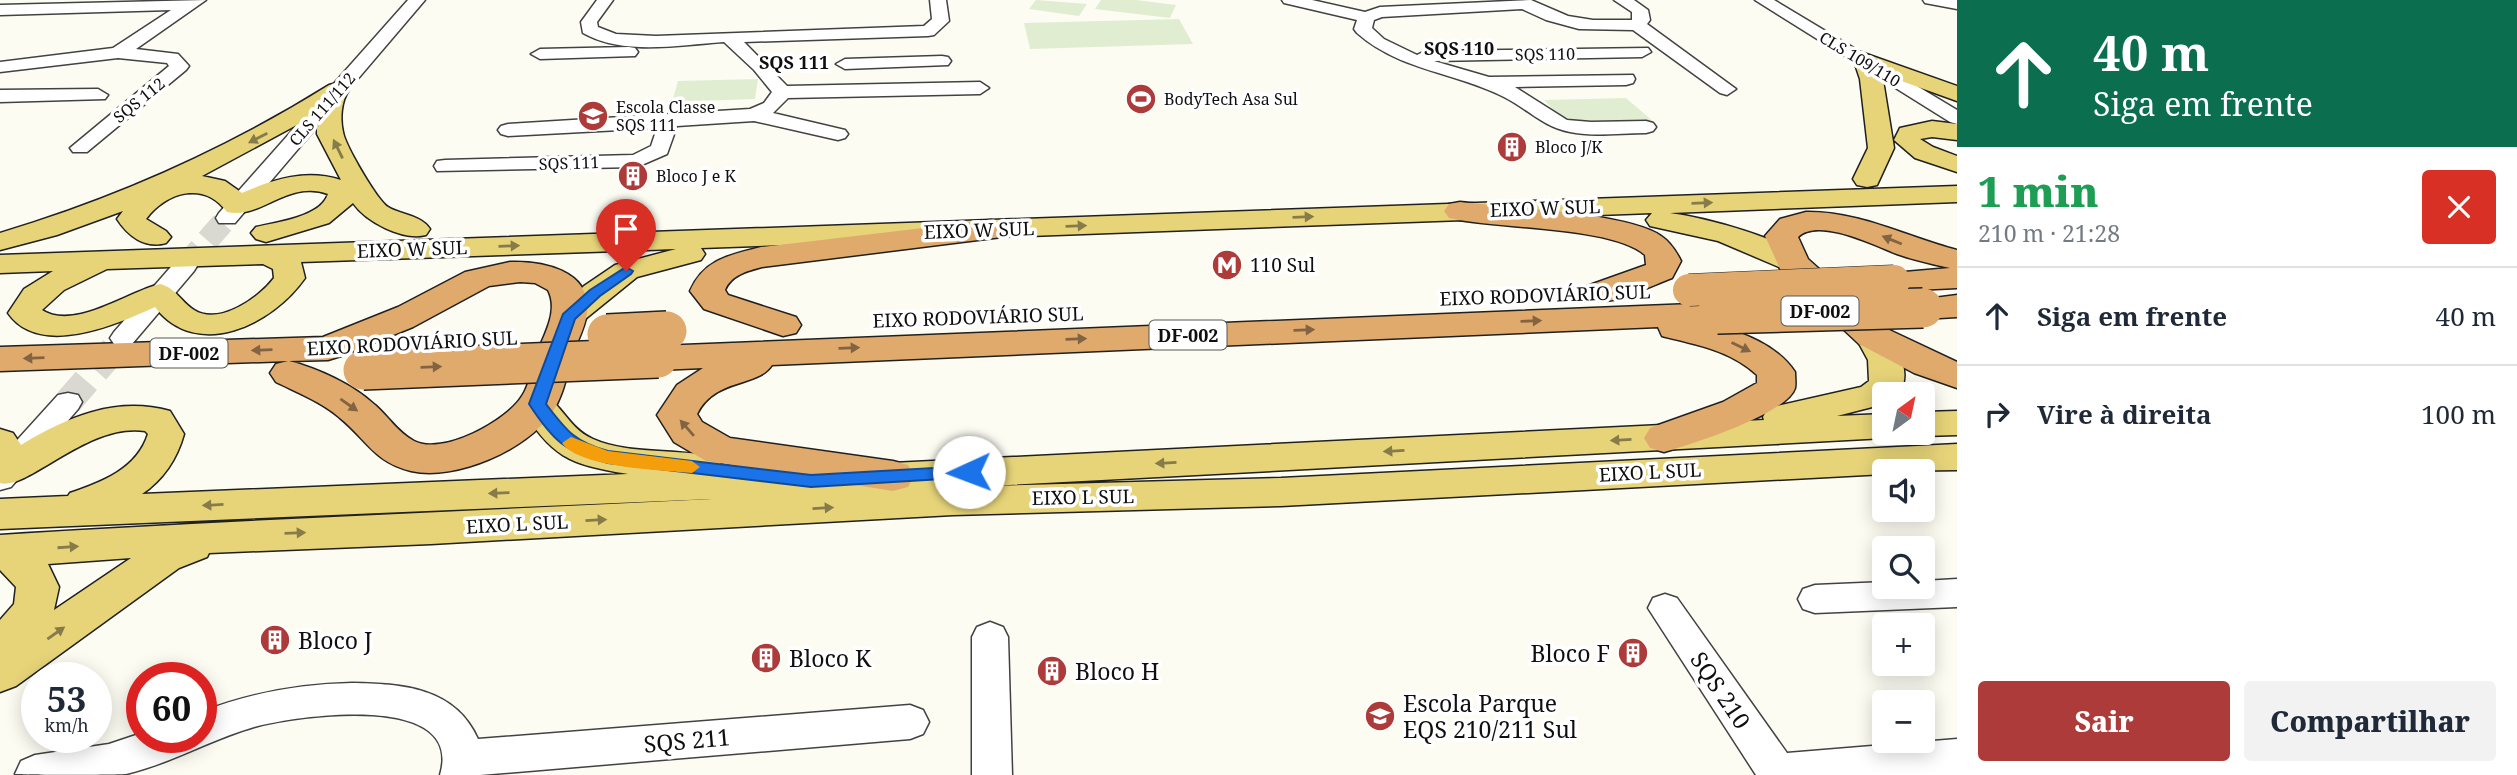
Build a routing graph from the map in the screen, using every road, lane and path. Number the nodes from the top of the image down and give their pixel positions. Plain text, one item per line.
1 (417, 0) edge
2 (605, 0) edge
3 (938, 0) edge
4 (1290, 0) edge
5 (1622, 0) edge
6 (1763, 0) edge
7 (1931, 0) edge
8 (1948, 0) edge
9 (194, 2) edge
10 (1524, 2) edge
11 (1957, 4) edge
12 (0, 10) edge
13 (171, 17) junction
14 (1366, 17) junction
15 (1549, 17) junction
16 (0, 20) edge
17 (1637, 25) junction
18 (1529, 26) dead end
19 (864, 35) junction
20 (729, 37) junction
21 (656, 39) junction
22 (1642, 52) dead end
23 (118, 53) junction
24 (540, 54) dead end
25 (1406, 57) junction
26 (1862, 60) junction
27 (942, 61) dead end
28 (865, 63) junction
29 (845, 64) dead end
30 (0, 67) edge
31 (1626, 79) dead end
32 (1484, 82) junction
33 (980, 88) dead end
34 (1727, 89) dead end
35 (335, 92) junction
36 (782, 92) junction
37 (1957, 94) edge
38 (98, 95) dead end
39 (0, 96) edge
40 (754, 115) junction
41 (1957, 118) edge
42 (669, 121) junction
43 (1646, 127) dead end
44 (508, 130) dead end
45 (1957, 132) edge
46 (838, 134) dead end
47 (79, 148) dead end
48 (1957, 164) edge
49 (445, 166) dead end
50 (1957, 175) edge
51 (1867, 179) junction
52 (1957, 194) edge
53 (1535, 208) junction
54 (1460, 211) junction
55 (232, 212) junction
56 (416, 229) junction
57 (991, 230) junction
58 (818, 235) junction
59 (156, 237) junction
60 (267, 244) junction
61 (1, 249) edge
62 (111, 259) junction
63 (1957, 260) edge
64 (1793, 264) junction
65 (185, 266) tunnel mouth
66 (1957, 278) edge
67 (160, 293) junction
68 (1601, 306) junction
69 (1957, 306) edge
70 (568, 317) junction
71 (795, 337) junction
72 (1872, 337) junction
73 (123, 338) tunnel mouth
74 (327, 348) junction
75 (371, 357) junction
76 (0, 359) edge
77 (289, 373) junction
78 (1957, 376) edge
79 (0, 385) edge
80 (68, 402) tunnel mouth
81 (537, 404) junction
82 (1957, 423) edge
83 (1936, 424) edge
84 (1872, 427) edge
85 (1732, 434) junction
86 (1664, 438) junction
87 (1957, 457) edge
88 (2, 464) edge
89 (892, 476) junction
90 (811, 481) junction
91 (53, 512) junction
92 (216, 538) junction
93 (1, 539) edge
94 (1957, 593) edge
95 (1815, 599) dead end
96 (1665, 608) dead end
97 (990, 637) dead end
98 (0, 646) edge
99 (0, 672) edge
100 (910, 722) dead end
101 (217, 723) edge
102 (136, 753) edge
103 (1957, 757) edge
104 (462, 766) edge
105 (35, 774) edge
106 (1778, 774) edge
107 (992, 775) edge

1 - 35 street, CLS 111/112
2 - 21 street
3 - 19 street
4 - 14 street, SQS 110
5 - 17 street
6 - 26 street, CLS 109/110
7 - 11 street
8 - 11 street
9 - 12 street, SQS 112
9 - 13 street, SQS 112
10 - 14 street, SQS 110
10 - 15 street, SQS 110
13 - 16 street
13 - 23 street, SQS 112
14 - 25 street, SQS 110
15 - 17 street, SQS 110
15 - 18 street
17 - 34 street
19 - 20 street
19 - 28 street
20 - 21 street
20 - 36 street
21 - 24 street
22 - 25 street, SQS 110
23 - 30 street, SQS 112
23 - 47 street, SQS 112
25 - 32 street, SQS 110
26 - 37 main road
26 - 41 street, CLS 109/110
26 - 51 main road
27 - 28 street
28 - 29 street
31 - 32 street, SQS 110
32 - 43 street, SQS 110
33 - 36 street
35 - 55 street, CLS 111/112
56 -> 35 main road
35 -> 61 main road
36 - 40 street
38 - 39 street
40 - 42 street, SQS 111
40 - 46 street, SQS 111
42 - 44 street, SQS 111
42 - 49 street, SQS 111
45 - 48 main road
50 - 51 main road, EIXO W SUL
51 - 56 main road, EIXO W SUL
53 -> 52 main road, EIXO W SUL
53 - 54 main road, EIXO W SUL
53 - 64 main road
57 -> 54 main road, EIXO W SUL
54 - 68 highway
55 - 59 main road
55 - 60 main road
56 - 60 main road, EIXO W SUL
57 - 58 main road, EIXO W SUL
57 - 71 highway
60 -> 58 main road, EIXO W SUL
58 - 70 main road
59 - 60 main road, EIXO W SUL
59 - 61 main road, EIXO W SUL
60 - 62 main road, EIXO W SUL
60 - 67 main road
61 - 62 main road, EIXO W SUL
62 - 67 main road
63 -> 64 highway
64 - 72 highway
65 - 67 street
66 - 68 highway, EIXO RODOVIÁRIO SUL / DF-002, bridge
67 - 73 street
68 - 69 highway, EIXO RODOVIÁRIO SUL / DF-002, bridge
68 - 71 highway, EIXO RODOVIÁRIO SUL / DF-002
68 -> 86 highway
70 - 74 highway
70 - 81 highway
71 - 75 highway, EIXO RODOVIÁRIO SUL / DF-002, bridge
89 -> 71 highway
72 - 78 highway
72 - 85 main road
74 - 75 highway, EIXO RODOVIÁRIO SUL / DF-002
74 -> 76 highway, EIXO RODOVIÁRIO SUL / DF-002
75 - 77 highway, EIXO RODOVIÁRIO SUL / DF-002
77 - 79 highway, EIXO RODOVIÁRIO SUL / DF-002
77 -> 81 highway
80 - 88 street
81 - 90 main road
82 - 83 main road
84 - 85 main road, EIXO L SUL
85 - 86 main road, EIXO L SUL
86 -> 89 main road, EIXO L SUL
92 -> 87 main road, EIXO L SUL
88 - 91 main road
89 - 90 main road, EIXO L SUL
90 -> 91 main road, EIXO L SUL
91 - 93 main road, EIXO L SUL
93 -> 92 main road, EIXO L SUL
99 -> 92 main road
93 - 98 main road
94 - 95 street
96 - 106 street, SQS 210
97 - 107 street
100 - 104 street, SQS 211
101 - 104 street, SQS 211
102 - 105 street
103 - 106 street, SQS 210

